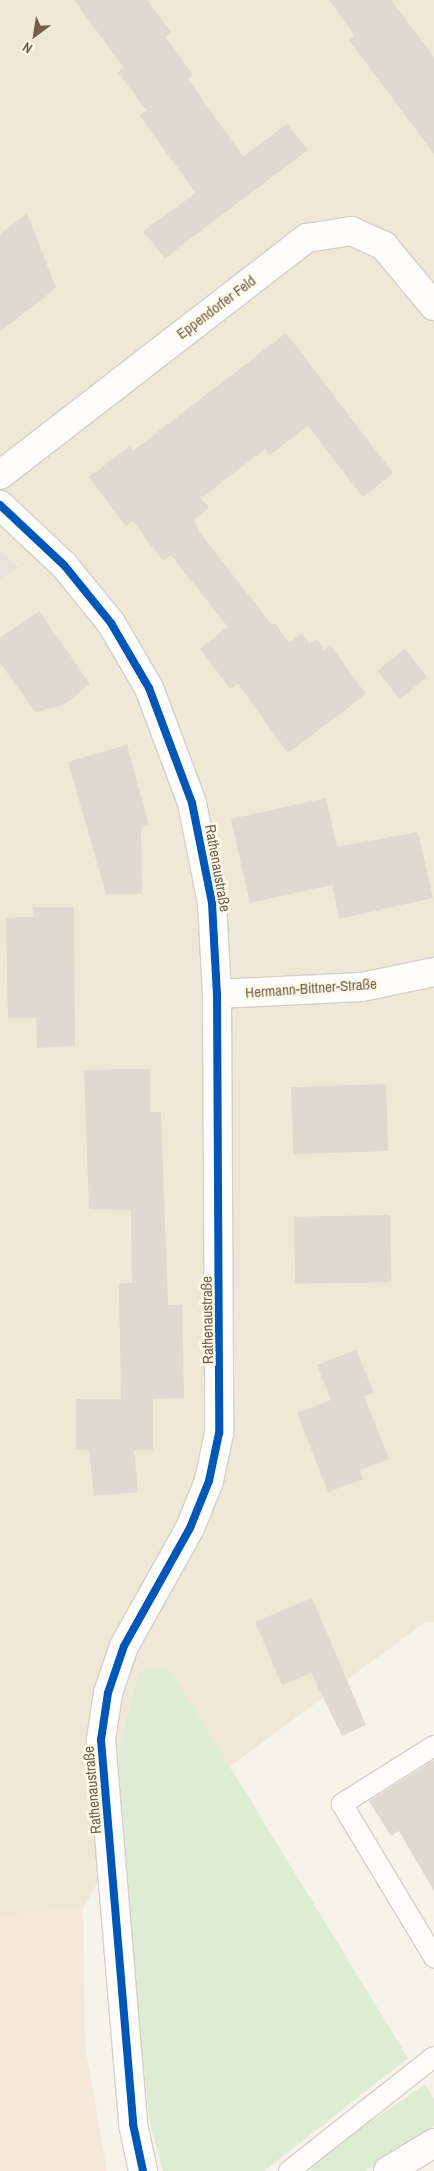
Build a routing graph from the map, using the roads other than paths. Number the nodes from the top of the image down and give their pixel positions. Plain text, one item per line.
1 (434, 306) edge
2 (0, 475) edge
3 (0, 505) edge
4 (434, 972) edge
5 (217, 994) junction
6 (434, 1746) edge
7 (434, 1958) edge
8 (434, 2057) edge
9 (434, 2143) edge
10 (143, 2171) edge
11 (289, 2171) edge
12 (388, 2171) edge

1 - 2 street, Eppendorfer Feld
3 - 5 street, Rathenaustraße
4 - 5 street, Hermann-Bittner-Straße
5 - 10 street, Rathenaustraße
6 - 7 lane
8 - 11 lane
9 - 12 street

